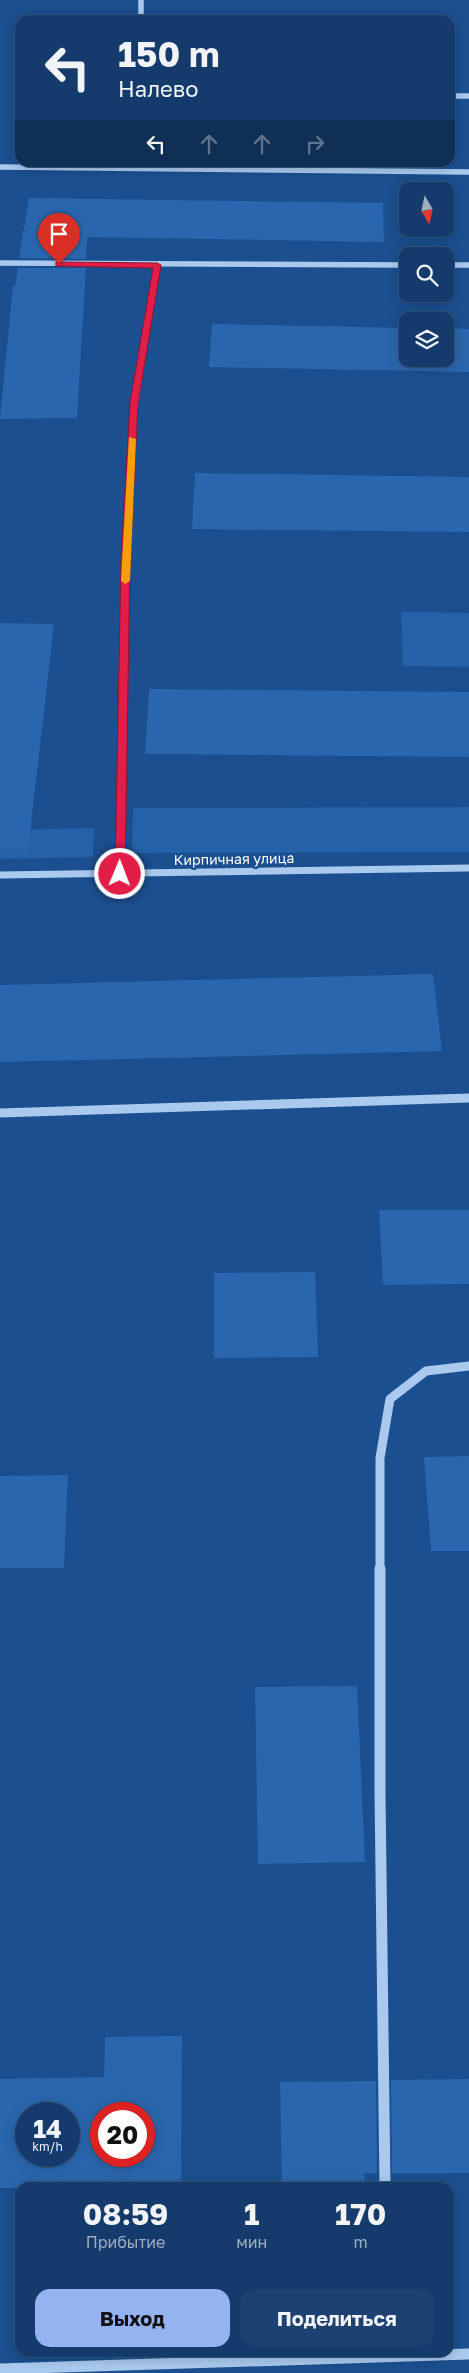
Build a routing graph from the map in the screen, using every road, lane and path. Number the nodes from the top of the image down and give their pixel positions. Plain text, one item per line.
1 (142, 0) edge
2 (140, 15) edge
3 (455, 96) edge
4 (469, 96) edge
5 (0, 167) edge
6 (367, 167) edge
7 (367, 171) junction
8 (469, 172) edge
9 (0, 263) edge
10 (157, 265) junction
11 (399, 265) edge
12 (454, 265) edge
13 (469, 265) edge
14 (469, 868) edge
15 (120, 874) junction
16 (0, 875) edge
17 (469, 1098) edge
18 (0, 1113) edge
19 (469, 1366) edge
20 (385, 2182) edge
21 (454, 2354) edge
22 (469, 2354) edge
23 (310, 2357) edge
24 (0, 2369) edge

1 - 2 street
3 - 4 street
5 - 7 street
6 - 7 street
7 - 8 street
9 - 10 street
10 - 11 street
10 - 15 street
12 - 13 lane
14 - 15 street, Кирпичная улица
15 - 16 street, Кирпичная улица
17 - 18 street
19 - 20 lane
21 - 22 street
23 - 24 street

